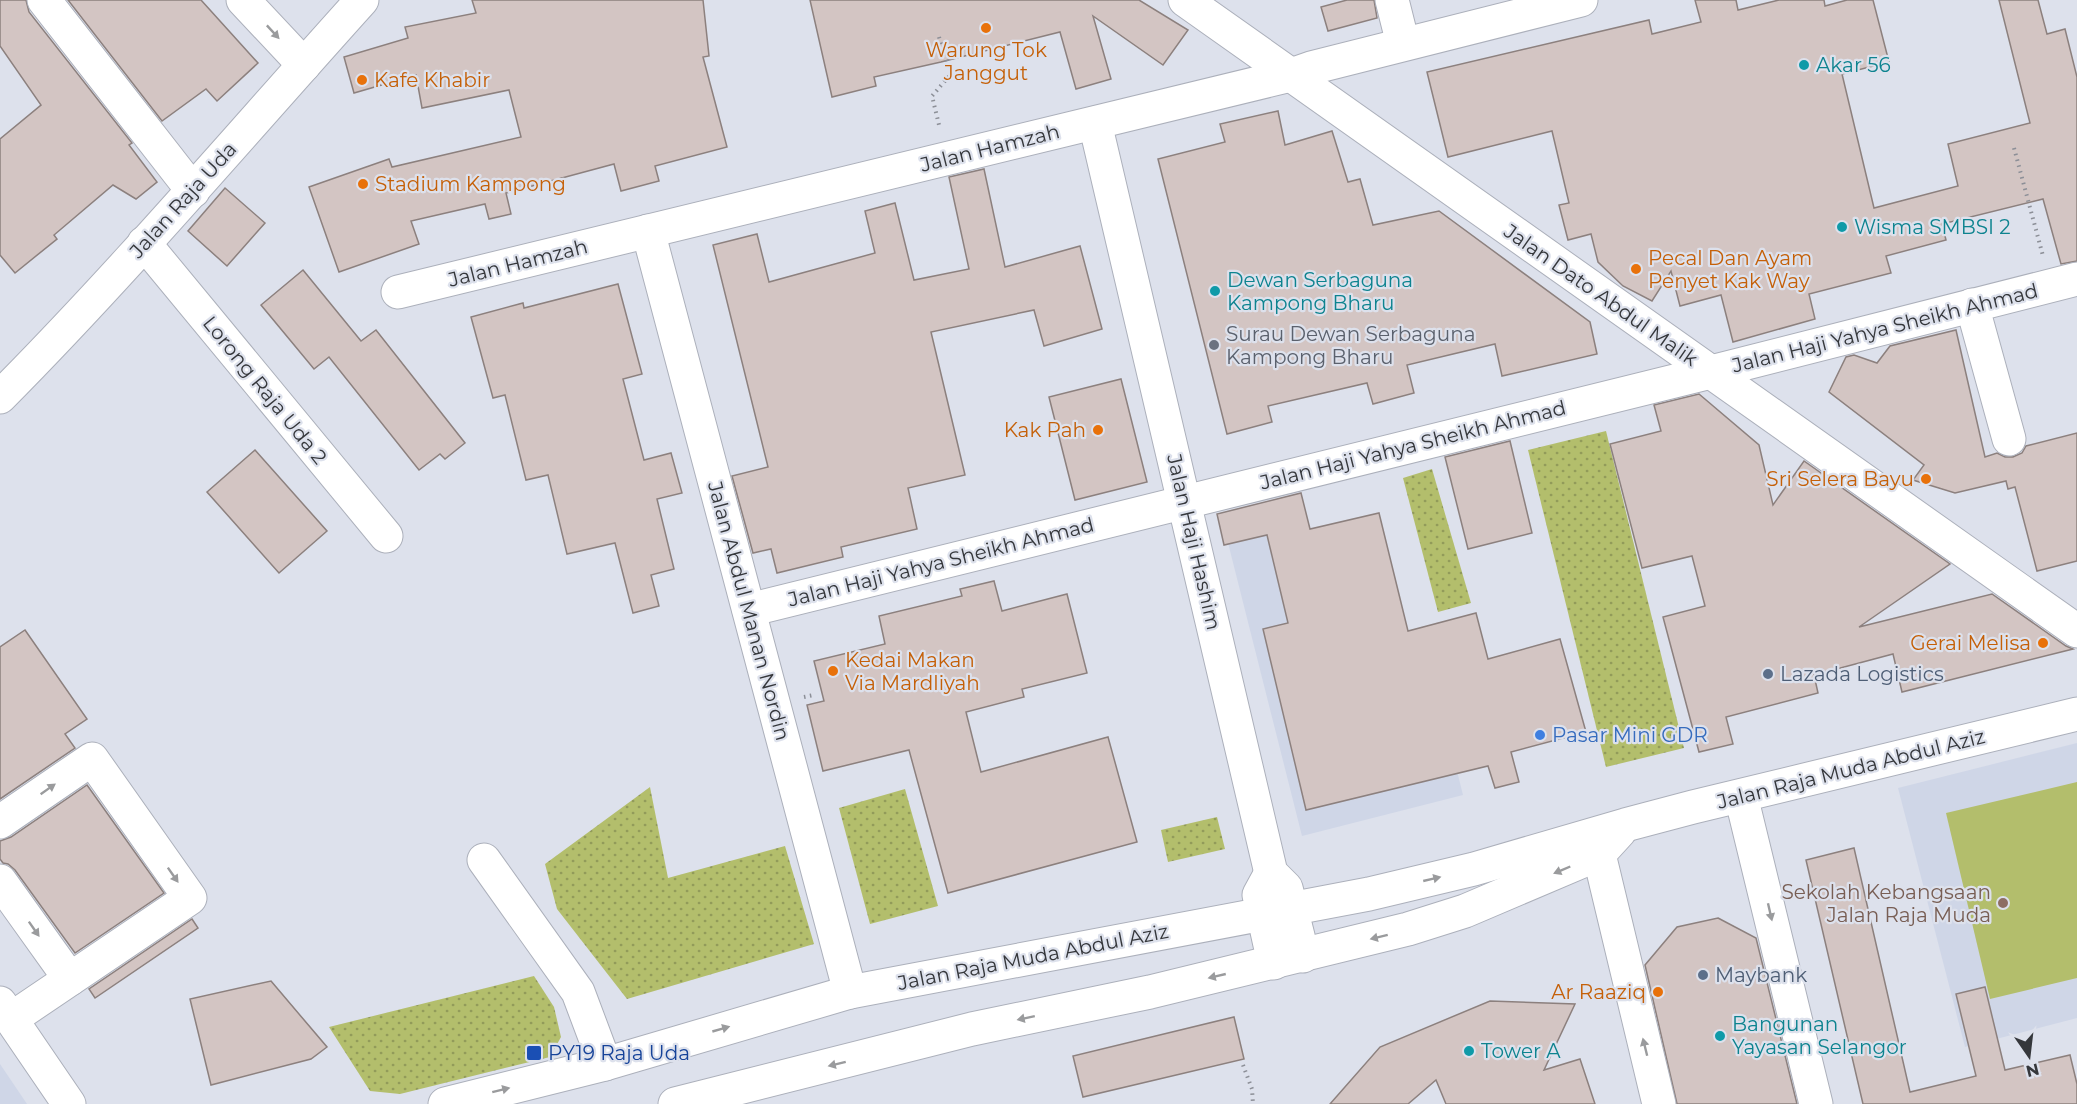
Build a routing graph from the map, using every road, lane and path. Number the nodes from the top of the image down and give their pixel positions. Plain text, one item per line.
1 (44, 0) edge
2 (243, 0) edge
3 (362, 0) edge
4 (1185, 0) edge
5 (1392, 0) edge
6 (1581, 0) edge
7 (939, 37) dead end
8 (1403, 44) junction
9 (304, 65) junction
10 (1291, 75) junction
11 (1095, 123) junction
12 (2014, 148) dead end
13 (947, 159) junction
14 (193, 191) junction
15 (648, 231) junction
16 (144, 243) junction
17 (2064, 282) edge
18 (398, 292) dead end
19 (1972, 305) junction
20 (1711, 372) junction
21 (0, 397) edge
22 (2009, 439) dead end
23 (1184, 502) junction
24 (386, 536) dead end
25 (749, 610) junction
26 (2077, 631) edge
27 (2077, 714) edge
28 (1741, 796) junction
29 (0, 822) edge
30 (1625, 825) junction
31 (1599, 854) junction
32 (484, 860) dead end
33 (0, 881) edge
34 (1278, 911) junction
35 (1288, 959) junction
36 (70, 979) junction
37 (850, 992) junction
38 (5, 1011) edge
39 (605, 1064) junction
40 (1243, 1065) dead end
41 (69, 1104) edge
42 (445, 1104) edge
43 (675, 1104) edge
44 (1253, 1104) edge
45 (1659, 1104) edge
46 (1816, 1104) edge

1 - 14 street
2 -> 9 street
3 - 9 street, Jalan Raja Uda
4 - 10 street, Jalan Dato Abdul Malik
5 - 8 street
6 - 8 street, Jalan Hamzah
7 - 13 path
8 - 10 street, Jalan Hamzah
9 - 14 street, Jalan Raja Uda
10 - 11 street, Jalan Hamzah
10 - 20 street, Jalan Dato Abdul Malik
11 - 13 street, Jalan Hamzah
11 - 23 street, Jalan Haji Hashim
12 - 17 path
13 - 15 street, Jalan Hamzah
14 - 16 street, Jalan Raja Uda
15 - 18 street, Jalan Hamzah
15 - 25 street, Jalan Abdul Manan Nordin
16 - 21 street, Jalan Raja Uda
16 - 24 street, Lorong Raja Uda 2
17 - 19 street, Jalan Haji Yahya Sheikh Ahmad
19 - 20 street, Jalan Haji Yahya Sheikh Ahmad
19 - 22 street
20 - 23 street, Jalan Haji Yahya Sheikh Ahmad
20 - 26 street, Jalan Dato Abdul Malik
23 - 25 street, Jalan Haji Yahya Sheikh Ahmad
23 - 34 street, Jalan Haji Hashim
25 - 37 street, Jalan Abdul Manan Nordin
27 - 28 street, Jalan Raja Muda Abdul Aziz
28 - 30 street, Jalan Raja Muda Abdul Aziz
28 -> 46 street
29 -> 36 street
30 - 31 street
34 -> 30 street, Jalan Raja Muda Abdul Aziz
31 -> 35 street
45 -> 31 street
32 - 39 street
33 -> 36 street
34 - 35 street, Jalan Haji Hashim
34 - 37 street, Jalan Raja Muda Abdul Aziz
35 -> 43 street
36 - 38 street
39 -> 37 street, Jalan Raja Muda Abdul Aziz
38 - 41 street
42 -> 39 street, Jalan Raja Muda Abdul Aziz
40 - 44 path

